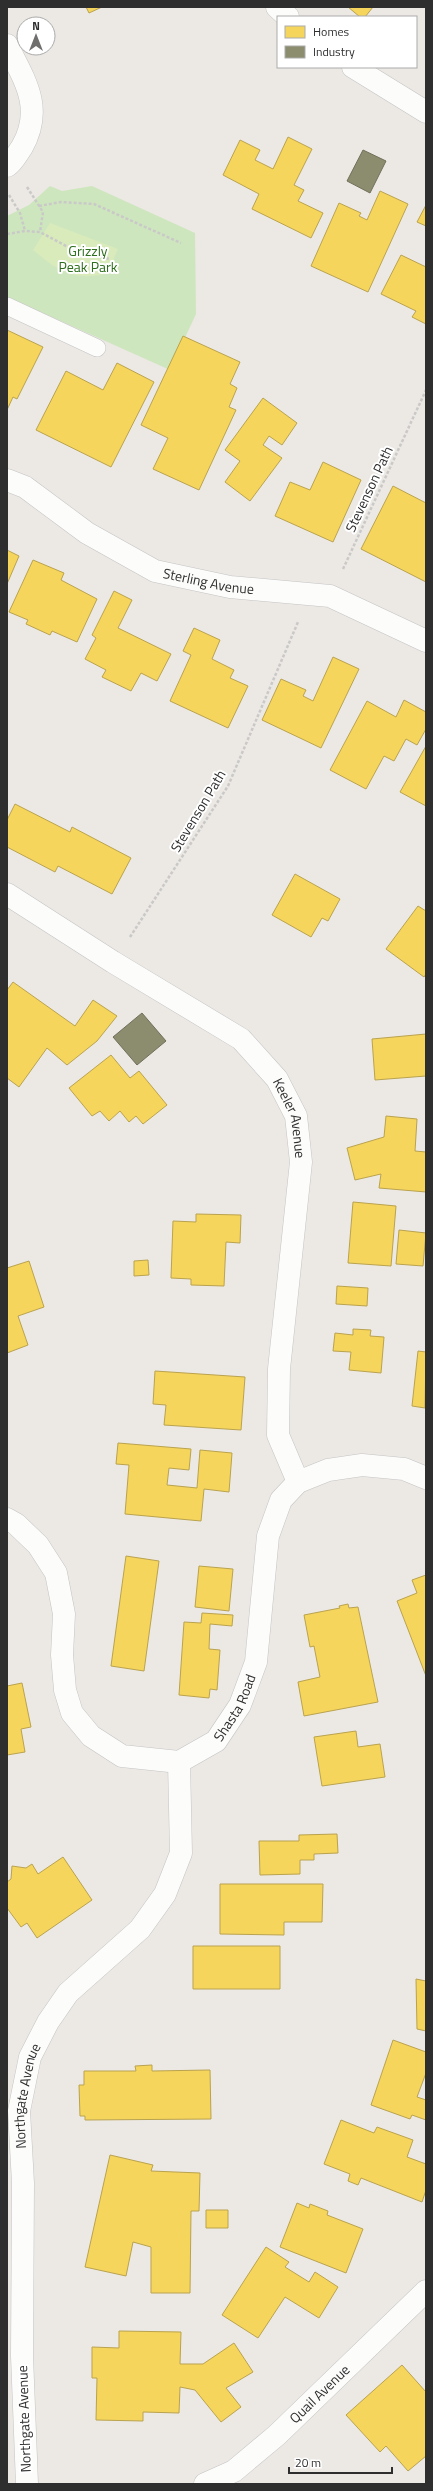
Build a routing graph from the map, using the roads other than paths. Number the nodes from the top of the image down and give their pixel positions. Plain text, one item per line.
1 (277, 7) edge
2 (287, 16) edge
3 (7, 45) edge
4 (355, 68) edge
5 (426, 112) edge
6 (7, 166) edge
7 (7, 306) edge
8 (97, 348) dead end
9 (7, 480) edge
10 (426, 641) edge
11 (7, 894) edge
12 (426, 1478) edge
13 (298, 1482) junction
14 (7, 1519) edge
15 (179, 1762) junction
16 (426, 2291) edge
17 (27, 2484) edge
18 (205, 2484) edge

1 - 2 street
3 - 6 street
4 - 5 street
7 - 8 lane
9 - 10 street, Sterling Avenue
11 - 13 street, Keeler Avenue
12 - 13 street, Shasta Road
13 - 15 street, Shasta Road
14 - 15 street
15 - 17 street, Northgate Avenue
16 - 18 street, Quail Avenue

